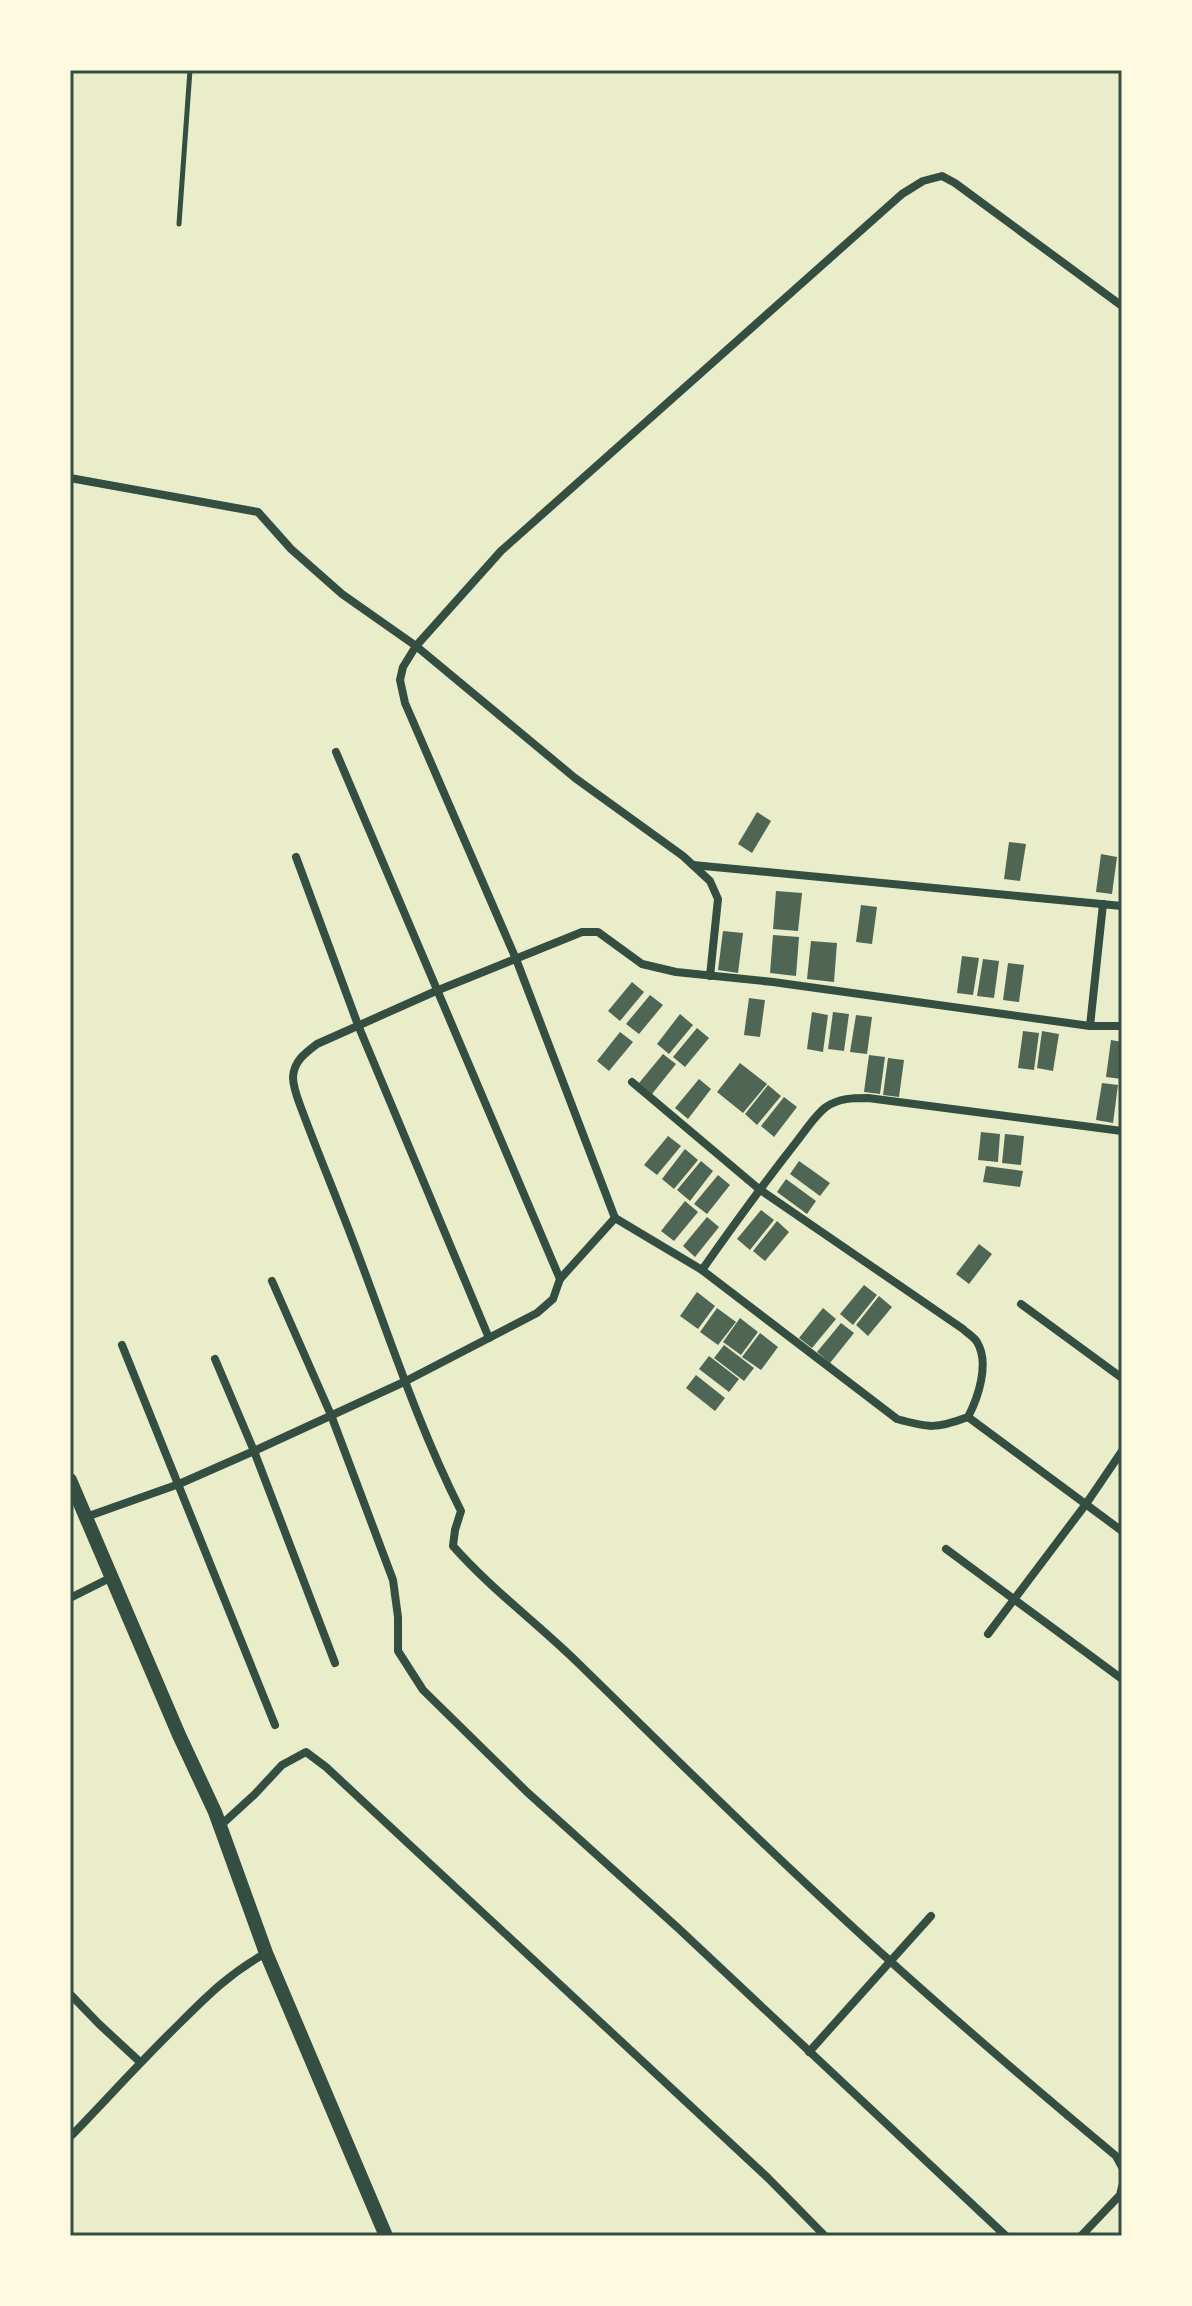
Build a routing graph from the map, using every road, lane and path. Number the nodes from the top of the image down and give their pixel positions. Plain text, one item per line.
1 (190, 70) edge
2 (179, 224) dead end
3 (1122, 306) edge
4 (70, 478) edge
5 (416, 646) junction
6 (336, 752) dead end
7 (296, 857) dead end
8 (692, 864) junction
9 (1103, 904) junction
10 (1122, 906) edge
11 (516, 959) junction
12 (710, 976) junction
13 (436, 991) junction
14 (358, 1025) junction
15 (1090, 1026) junction
16 (1122, 1026) edge
17 (632, 1082) dead end
18 (1122, 1131) edge
19 (759, 1189) junction
20 (615, 1218) junction
21 (702, 1270) junction
22 (560, 1279) junction
23 (272, 1281) dead end
24 (1021, 1304) dead end
25 (489, 1338) junction
26 (122, 1345) dead end
27 (215, 1359) dead end
28 (1122, 1378) edge
29 (404, 1382) junction
30 (331, 1415) junction
31 (968, 1417) junction
32 (254, 1451) junction
33 (1122, 1451) edge
34 (70, 1480) edge
35 (179, 1484) junction
36 (1086, 1504) junction
37 (86, 1517) junction
38 (1122, 1531) edge
39 (946, 1549) dead end
40 (113, 1577) junction
41 (70, 1598) edge
42 (1014, 1600) junction
43 (988, 1634) dead end
44 (335, 1663) dead end
45 (1122, 1679) edge
46 (275, 1725) dead end
47 (220, 1826) junction
48 (931, 1916) dead end
49 (266, 1953) junction
50 (892, 1961) junction
51 (70, 1994) edge
52 (809, 2052) junction
53 (140, 2062) junction
54 (70, 2137) edge
55 (1122, 2167) edge
56 (1122, 2187) edge
57 (386, 2236) edge
58 (825, 2236) edge
59 (1006, 2236) edge
60 (1081, 2236) edge

1 - 2 lane
3 - 5 street
4 - 5 street
5 - 8 street
5 - 11 street
6 - 13 street
7 - 14 street
8 - 9 street
8 - 12 street
9 - 10 street
9 - 15 street
11 - 12 street
11 - 13 street
11 - 20 street
12 - 15 street
13 - 14 street
13 - 22 street
14 - 25 street
14 - 29 street
15 - 16 street
17 - 19 street
18 - 19 street
19 - 21 street
19 - 31 street
20 - 21 street
20 - 22 street
21 - 31 street
22 - 25 street
23 - 30 street
24 - 28 street
25 - 29 street
26 - 35 street
27 - 32 street
29 - 30 street
29 - 50 street
30 - 32 street
30 - 52 street
31 - 36 street
32 - 35 street
32 - 44 street
33 - 36 street
34 - 37 street
35 - 37 street
35 - 46 street
36 - 38 street
36 - 42 street
37 - 40 street
39 - 42 street
40 - 41 street
40 - 47 street
42 - 43 street
42 - 45 street
47 - 49 street
47 - 58 street
48 - 50 street
49 - 53 street
49 - 57 street
50 - 52 street
50 - 55 street
51 - 53 street
52 - 59 street
53 - 54 street
56 - 60 street

